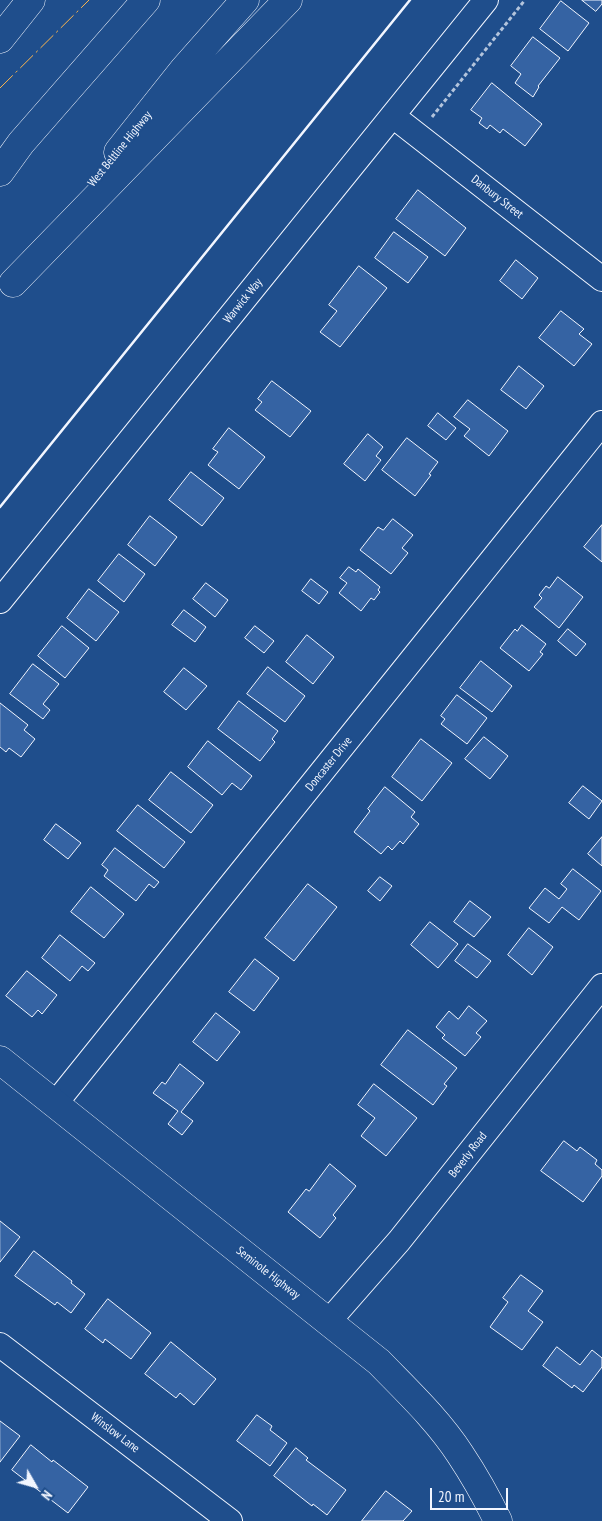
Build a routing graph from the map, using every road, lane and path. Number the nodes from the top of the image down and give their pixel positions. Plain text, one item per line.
1 (30, 0) edge
2 (128, 0) edge
3 (146, 0) edge
4 (246, 0) edge
5 (288, 0) edge
6 (486, 0) edge
7 (525, 0) edge
8 (0, 39) edge
9 (393, 116) junction
10 (418, 136) junction
11 (21, 143) junction
12 (0, 172) edge
13 (602, 278) edge
14 (7, 292) edge
15 (602, 424) edge
16 (0, 601) edge
17 (602, 986) edge
18 (0, 1060) edge
19 (55, 1104) junction
20 (329, 1321) junction
21 (0, 1345) edge
22 (230, 1521) edge
23 (498, 1521) edge

1 - 8 main road
2 - 11 main road
3 - 11 main road
4 - 14 main road, West Beltline Highway
5 - 14 main road
6 - 9 street, Warwick Way
7 - 10 path
9 - 10 street, Danbury Street
9 - 16 street, Warwick Way
10 - 13 street, Danbury Street
11 - 12 main road
15 - 19 street, Doncaster Drive
17 - 20 street, Beverly Road
18 - 19 main road, Seminole Highway
19 - 20 main road, Seminole Highway
20 - 23 main road, Seminole Highway
21 - 22 street, Winslow Lane

